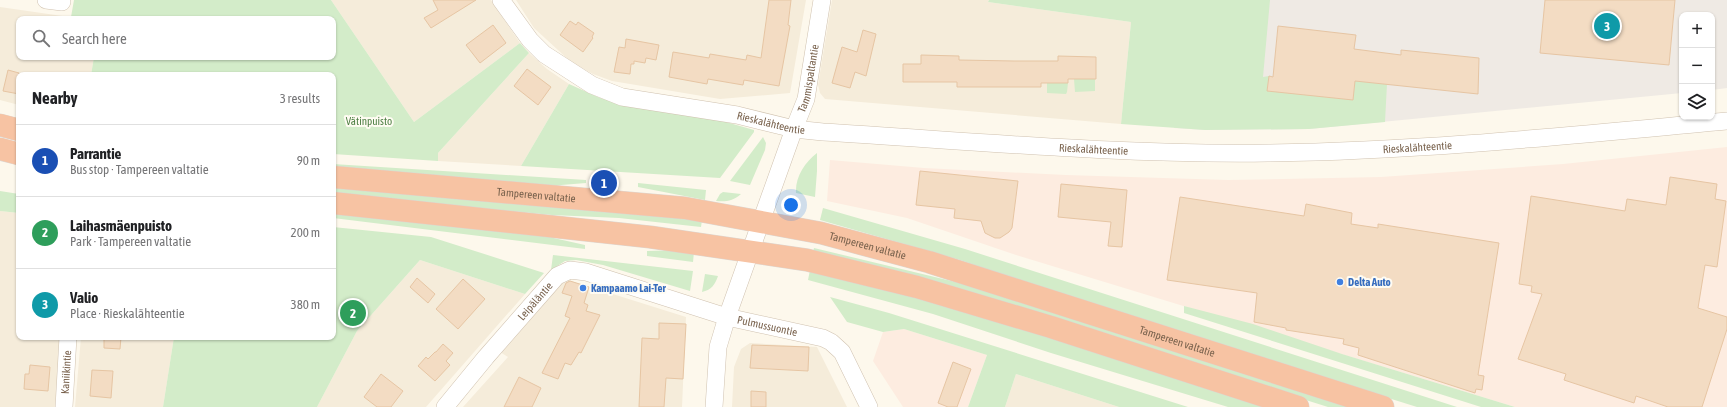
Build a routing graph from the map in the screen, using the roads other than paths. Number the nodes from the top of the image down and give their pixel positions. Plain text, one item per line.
1 (501, 0) edge
2 (822, 0) edge
3 (1727, 121) edge
4 (0, 125) edge
5 (16, 129) edge
6 (794, 129) junction
7 (0, 149) edge
8 (16, 153) edge
9 (336, 177) edge
10 (336, 203) edge
11 (760, 222) junction
12 (750, 251) junction
13 (727, 317) junction
14 (68, 340) edge
15 (64, 407) edge
16 (445, 407) edge
17 (714, 407) edge
18 (869, 407) edge
19 (1298, 407) edge
20 (1383, 407) edge

1 - 6 street, Rieskalähteentie
2 - 6 street, Tammispaltantie
3 - 6 street, Rieskalähteentie
4 - 5 highway
6 - 11 street, Tammispaltantie
7 - 8 highway
9 - 11 highway, Tampereen valtatie
10 - 12 highway
11 - 12 street, Pulmussuontie
11 - 20 highway, Tampereen valtatie
12 - 13 street, Pulmussuontie
12 - 19 highway
13 - 16 street, Leipäläntie
13 - 17 street
13 - 18 street, Pulmussuontie
14 - 15 street, Kaniikintie

